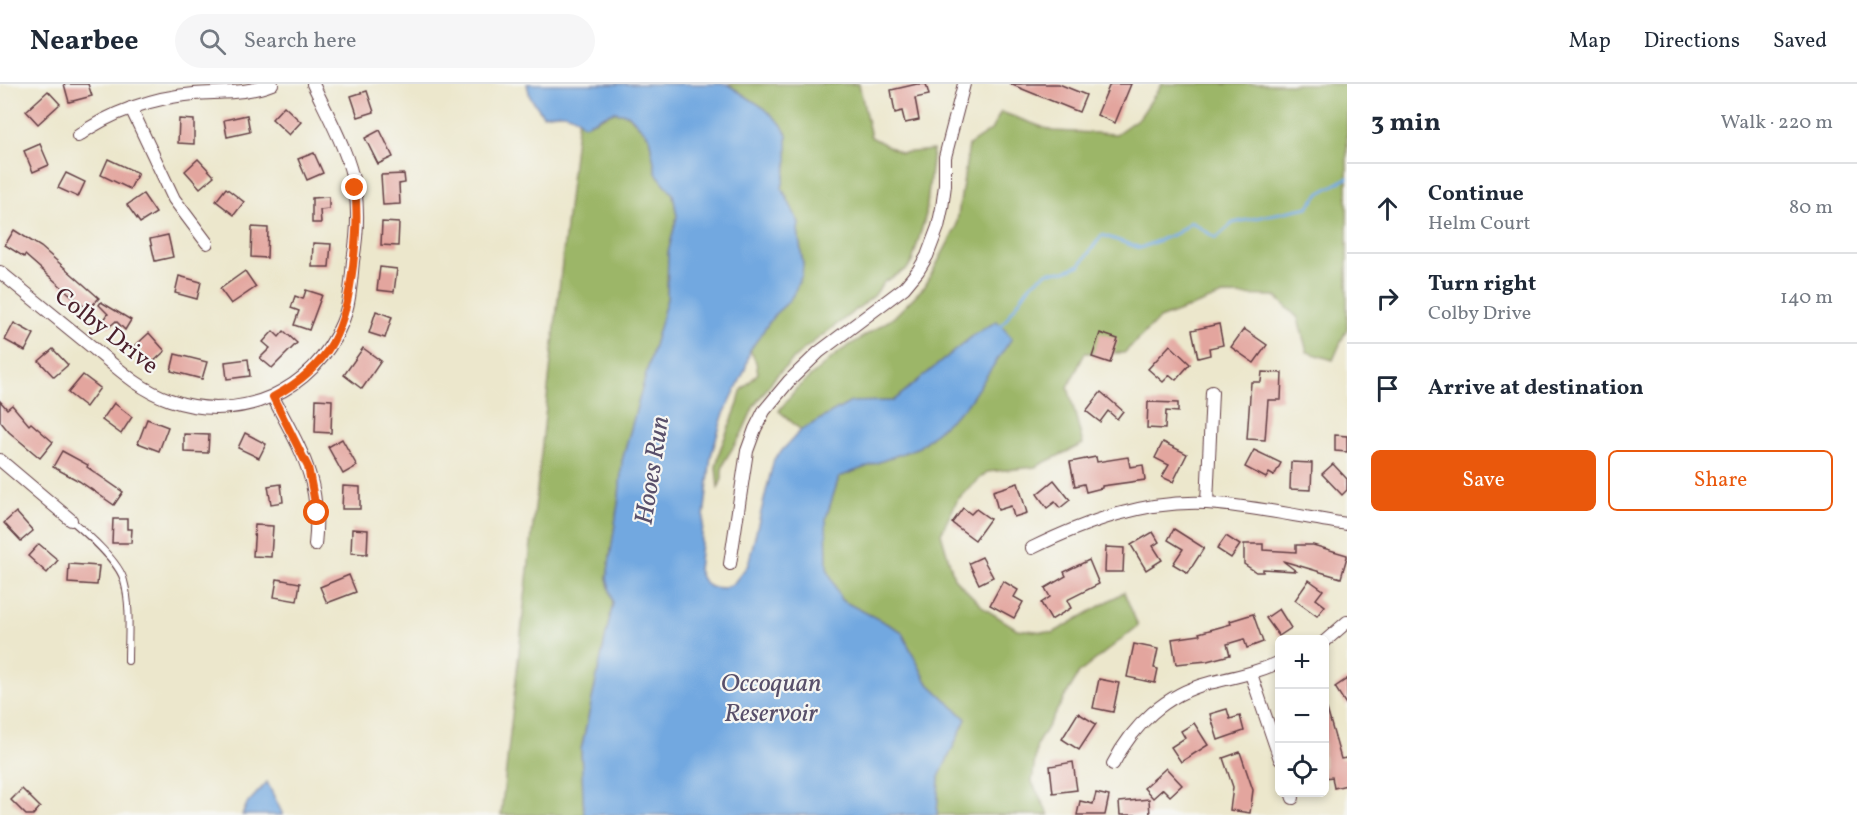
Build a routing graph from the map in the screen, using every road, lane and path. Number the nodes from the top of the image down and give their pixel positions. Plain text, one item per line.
1 (272, 84) edge
2 (313, 84) edge
3 (964, 84) edge
4 (131, 108) junction
5 (78, 136) dead end
6 (207, 243) dead end
7 (0, 273) edge
8 (1212, 392) dead end
9 (273, 397) junction
10 (0, 460) edge
11 (1207, 503) junction
12 (71, 520) joint
13 (1347, 524) edge
14 (315, 545) dead end
15 (1032, 548) dead end
16 (730, 564) dead end
17 (1347, 622) edge
18 (1329, 638) edge
19 (128, 661) dead end
20 (1275, 664) edge
21 (1251, 674) junction
22 (1275, 744) edge
23 (1113, 764) dead end

1 - 4 street
2 - 9 street, Colby Drive
3 - 16 street
4 - 5 street
4 - 6 street
7 - 9 street, Colby Drive
8 - 11 street
9 - 14 street
10 - 12 street
11 - 13 street
11 - 15 street
12 - 19 lane
17 - 18 street
20 - 21 street
21 - 22 street
21 - 23 street

